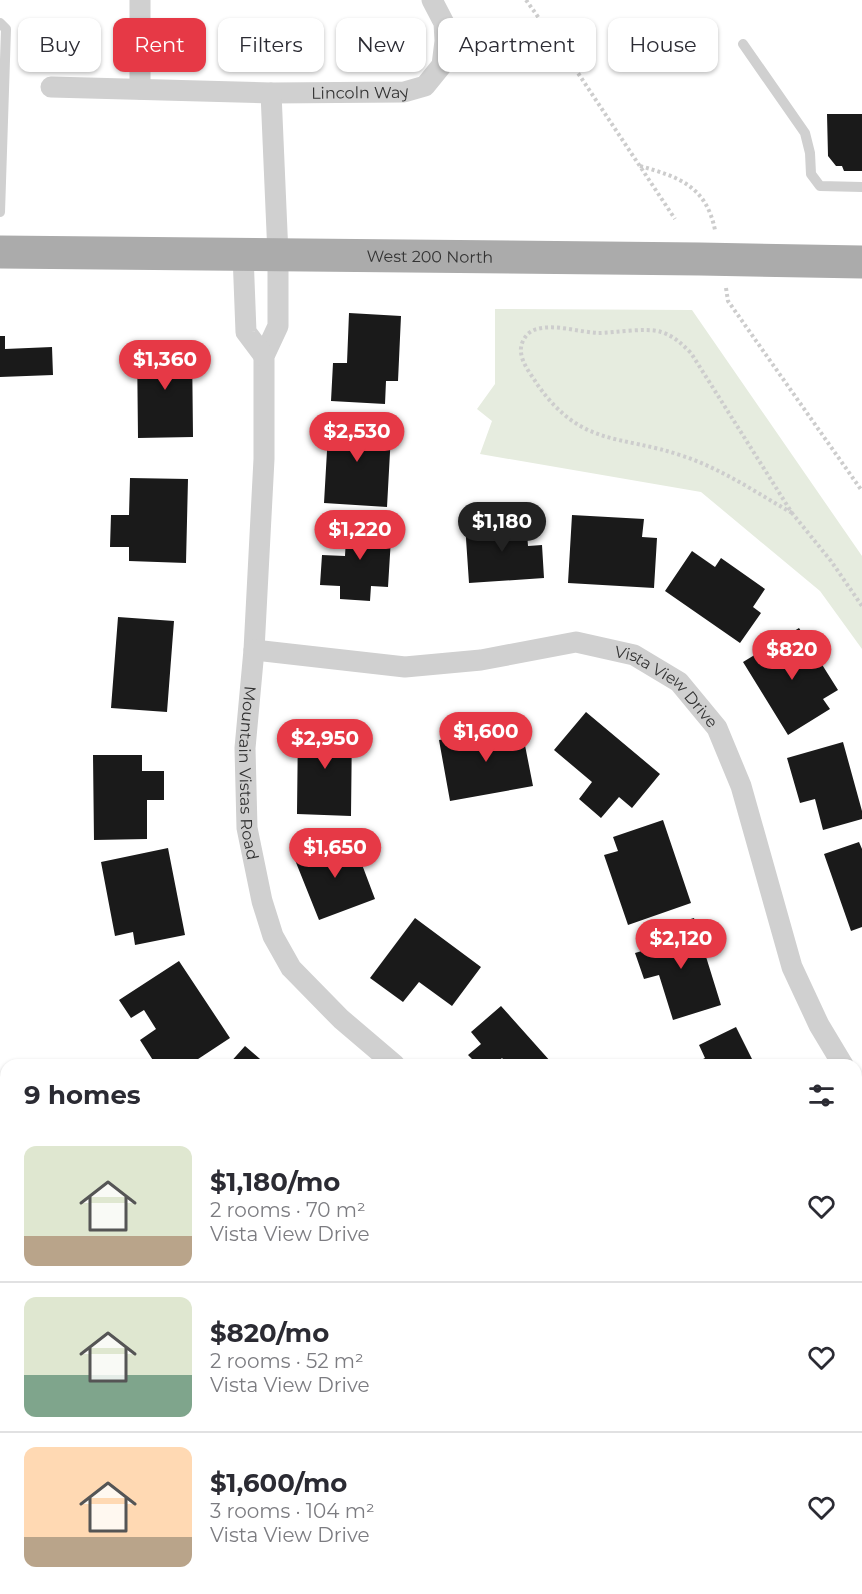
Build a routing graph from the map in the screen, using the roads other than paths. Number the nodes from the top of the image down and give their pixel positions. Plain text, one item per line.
1 (140, 0) edge
2 (432, 0) edge
3 (0, 23) edge
4 (743, 44) dead end
5 (51, 87) dead end
6 (140, 89) junction
7 (271, 93) junction
8 (862, 187) edge
9 (0, 212) edge
10 (0, 252) edge
11 (243, 254) junction
12 (278, 255) junction
13 (862, 262) edge
14 (264, 356) junction
15 (254, 650) junction
16 (388, 1059) edge
17 (839, 1059) edge

1 - 6 street
2 - 7 street, Lincoln Way
3 - 9 lane
4 - 8 lane
5 - 6 street, Lincoln Way
6 - 7 street, Lincoln Way
7 - 12 street
10 - 11 main road, West 200 North
11 - 12 main road, West 200 North
11 - 14 street
12 - 13 main road, West 200 North
12 - 14 street, Mountain Vistas Road
14 - 15 street, Mountain Vistas Road
15 - 16 street, Mountain Vistas Road
15 - 17 street, Vista View Drive

